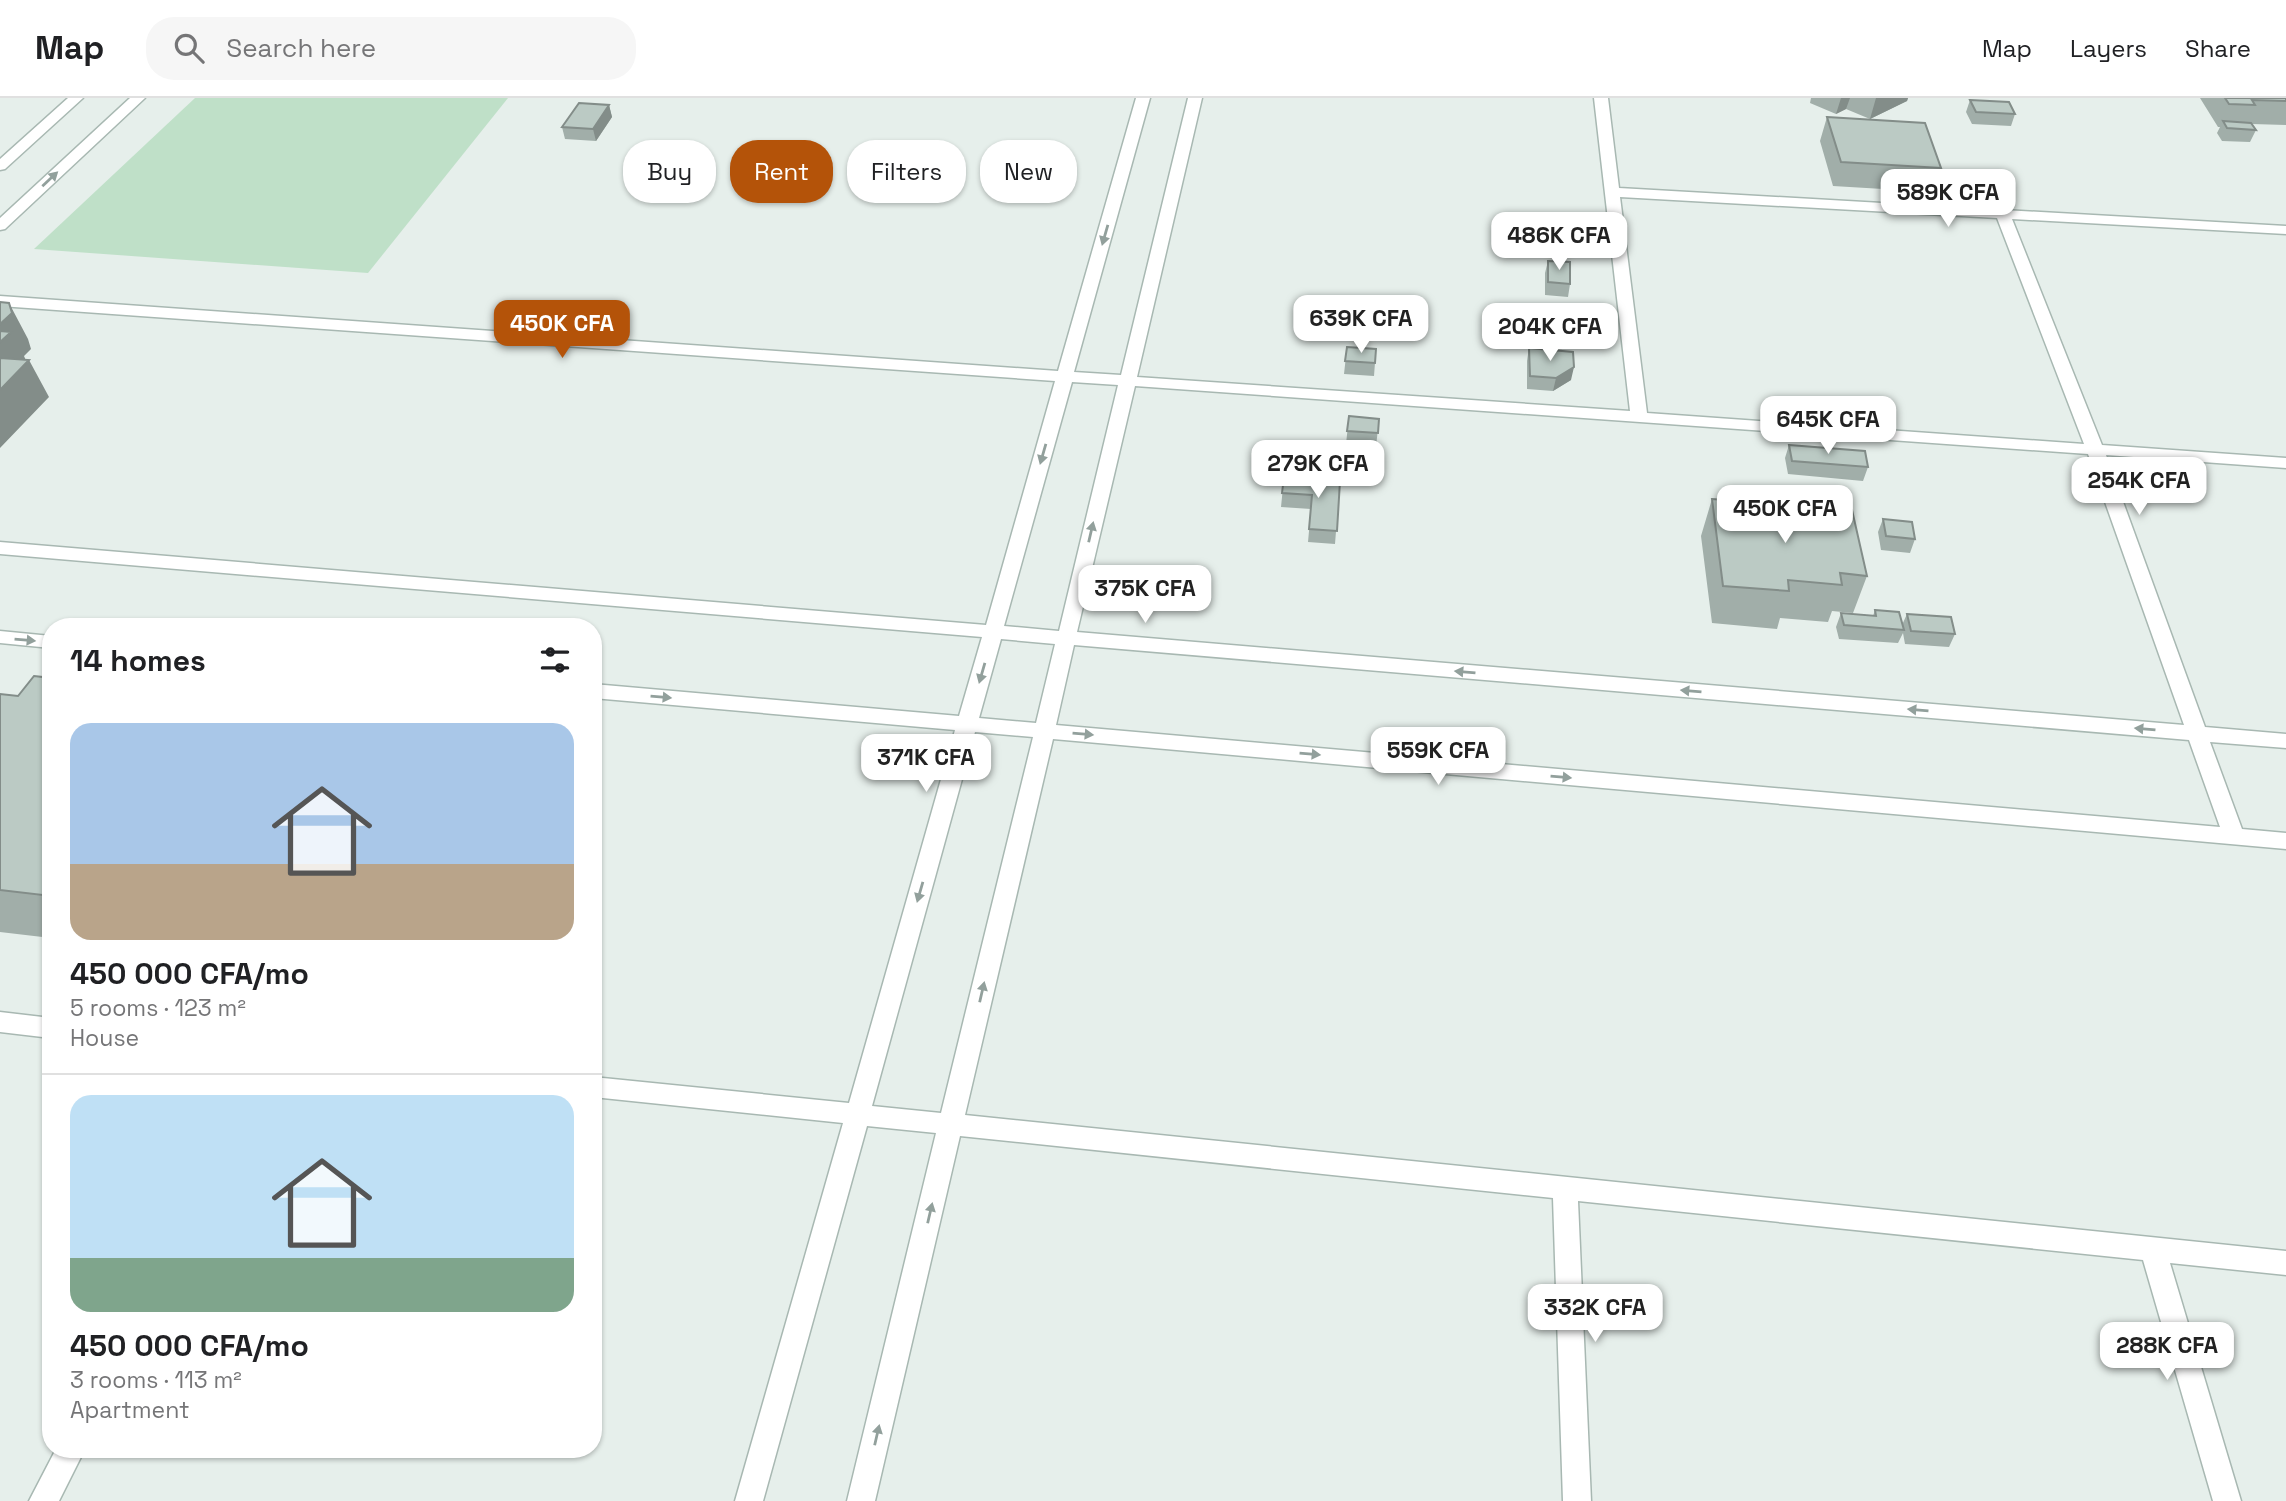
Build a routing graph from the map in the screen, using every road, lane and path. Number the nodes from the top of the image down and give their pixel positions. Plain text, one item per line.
1 (76, 98) edge
2 (138, 98) edge
3 (1143, 98) edge
4 (1195, 98) edge
5 (1601, 98) edge
6 (0, 166) edge
7 (1612, 192) junction
8 (2003, 214) junction
9 (0, 226) edge
10 (2286, 230) edge
11 (0, 301) edge
12 (1065, 377) junction
13 (1127, 382) junction
14 (1639, 418) junction
15 (2095, 450) junction
16 (2286, 463) edge
17 (0, 548) edge
18 (993, 633) junction
19 (0, 637) edge
20 (1066, 639) junction
21 (42, 641) edge
22 (602, 692) edge
23 (967, 724) junction
24 (1044, 731) junction
25 (2195, 733) junction
26 (2286, 741) edge
27 (2234, 837) junction
28 (2286, 841) edge
29 (0, 1022) edge
30 (42, 1027) edge
31 (602, 1088) edge
32 (857, 1115) junction
33 (951, 1124) junction
34 (1565, 1189) junction
35 (2153, 1249) junction
36 (2286, 1264) edge
37 (66, 1458) edge
38 (43, 1501) edge
39 (749, 1501) edge
40 (861, 1501) edge
41 (1577, 1501) edge
42 (2227, 1501) edge

1 - 6 street
9 -> 2 street
3 -> 12 street
4 - 13 street
5 - 7 street
7 - 8 street
7 - 14 street
8 - 10 street
8 - 15 street
11 - 12 street
12 - 13 street
12 -> 18 street
13 - 14 street
20 -> 13 street
14 - 15 street
15 - 16 street
15 - 25 street
17 - 18 street
18 - 20 street
18 -> 23 street
19 -> 21 street
20 - 24 street
25 -> 20 street
22 -> 23 street
23 - 24 street
23 -> 32 street
24 -> 27 street
33 -> 24 street
25 - 26 street
25 - 27 street
27 - 28 street
29 - 30 street
31 - 32 street
32 - 33 street
32 - 39 street
33 - 34 street
40 -> 33 street
34 - 35 street
34 - 41 street
35 - 36 street
35 - 42 street
37 - 38 street

